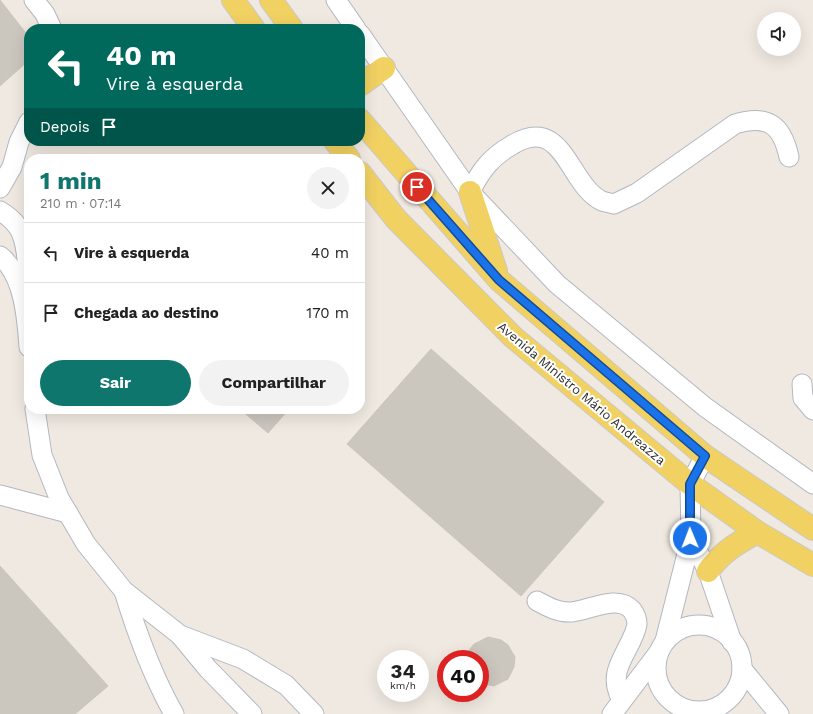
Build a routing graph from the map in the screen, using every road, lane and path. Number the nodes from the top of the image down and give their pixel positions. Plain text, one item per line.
1 (34, 0) edge
2 (233, 0) edge
3 (271, 0) edge
4 (336, 0) edge
5 (49, 24) edge
6 (250, 24) edge
7 (288, 24) edge
8 (353, 24) edge
9 (365, 41) edge
10 (384, 68) junction
11 (365, 81) edge
12 (365, 126) edge
13 (24, 132) edge
14 (339, 146) edge
15 (345, 154) edge
16 (789, 157) dead end
17 (365, 179) edge
18 (0, 188) edge
19 (470, 192) junction
20 (0, 211) edge
21 (24, 248) edge
22 (0, 256) edge
23 (499, 280) junction
24 (24, 310) edge
25 (802, 384) dead end
26 (813, 410) edge
27 (36, 414) edge
28 (705, 456) junction
29 (690, 484) junction
30 (813, 484) edge
31 (0, 495) edge
32 (68, 513) junction
33 (813, 529) edge
34 (757, 532) junction
35 (690, 538) junction
36 (813, 565) edge
37 (708, 572) junction
38 (124, 591) junction
39 (537, 601) dead end
40 (180, 636) junction
41 (732, 642) junction
42 (662, 646) junction
43 (742, 669) junction
44 (617, 707) edge
45 (701, 713) edge
46 (174, 714) edge
47 (252, 714) edge
48 (314, 714) edge
49 (779, 714) edge

1 - 5 street
2 - 6 main road
3 - 7 main road
4 - 8 street
9 - 10 street
10 - 11 main road
10 - 19 street
12 - 23 main road
13 - 18 street
14 - 15 main road
16 - 19 street
17 - 29 main road, Avenida Ministro Mário Andreazza
19 - 23 main road
19 - 30 street
20 - 21 street
22 - 24 street
23 - 28 main road
25 - 26 street
27 - 32 street
28 - 29 street
28 - 33 main road
29 - 34 main road, Avenida Ministro Mário Andreazza
29 - 35 street
31 - 32 street
32 - 38 street
34 - 36 main road, Avenida Ministro Mário Andreazza
34 - 37 main road
35 - 37 street
35 - 42 street
37 - 41 street
38 - 40 street
38 - 46 street
39 - 44 street
40 - 47 street
40 - 48 street
41 - 42 street
41 - 43 street
42 - 44 street
42 - 45 street
43 - 45 street
43 - 49 street

